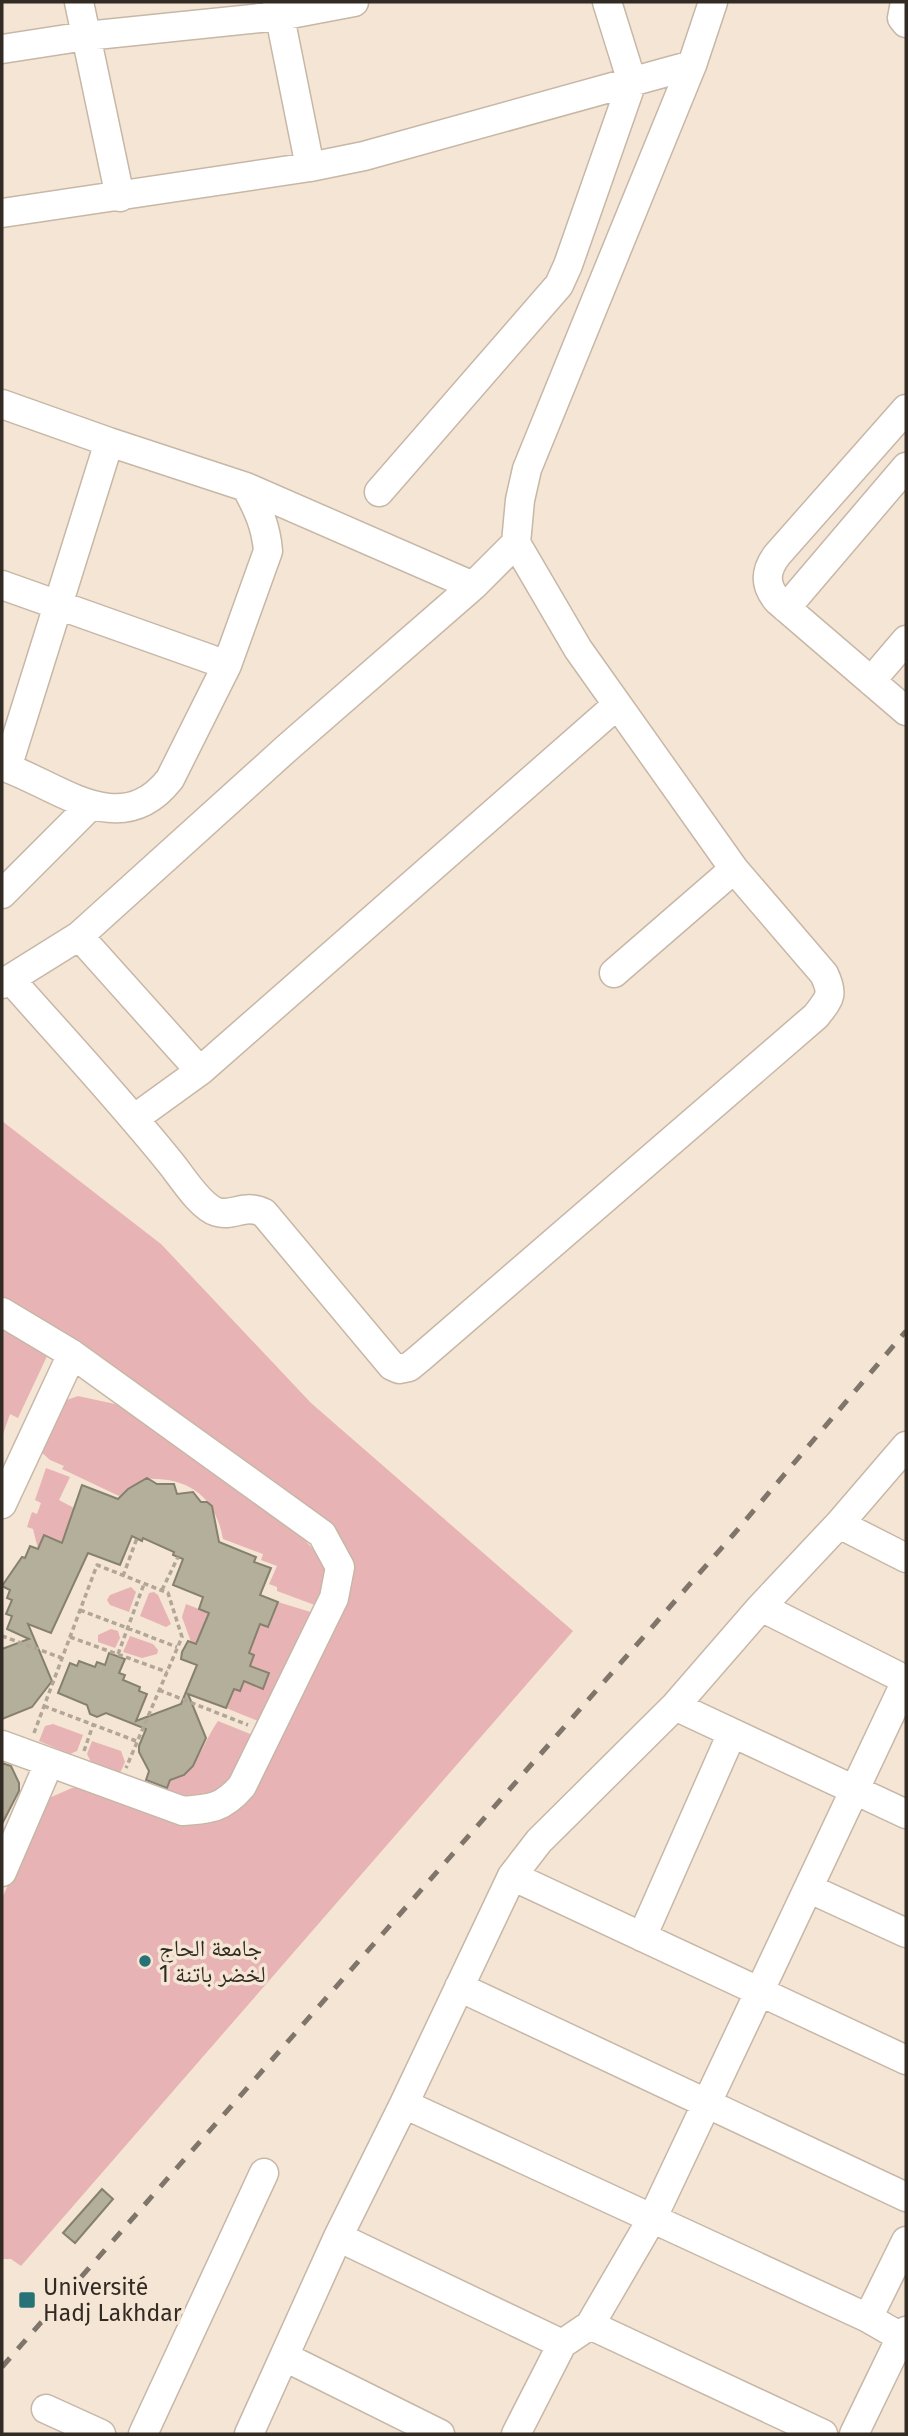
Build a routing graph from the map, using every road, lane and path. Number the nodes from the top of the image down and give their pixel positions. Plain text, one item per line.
1 (79, 2) edge
2 (355, 2) edge
3 (607, 2) edge
4 (713, 2) edge
5 (905, 2) edge
6 (278, 9) edge
7 (906, 23) edge
8 (86, 36) junction
9 (2, 50) edge
10 (692, 65) junction
11 (632, 82) junction
12 (310, 167) junction
13 (120, 197) junction
14 (2, 213) edge
15 (2, 404) edge
16 (906, 409) edge
17 (109, 442) junction
18 (906, 467) edge
19 (246, 487) junction
20 (379, 492) dead end
21 (516, 543) junction
22 (2, 585) edge
23 (473, 586) junction
24 (58, 605) junction
25 (786, 608) junction
26 (906, 640) edge
27 (227, 666) junction
28 (872, 681) junction
29 (617, 705) junction
30 (906, 710) edge
31 (4, 767) edge
32 (90, 806) junction
33 (734, 869) junction
34 (2, 894) edge
35 (79, 936) junction
36 (614, 973) dead end
37 (6, 982) edge
38 (200, 1071) junction
39 (135, 1118) junction
40 (2, 1312) edge
41 (72, 1354) junction
42 (906, 1446) edge
43 (2, 1504) edge
44 (839, 1524) junction
45 (137, 1538) dead end
46 (178, 1557) dead end
47 (906, 1558) edge
48 (123, 1576) junction
49 (144, 1584) junction
50 (162, 1590) junction
51 (761, 1606) junction
52 (80, 1610) junction
53 (128, 1628) junction
54 (2, 1636) edge
55 (70, 1636) junction
56 (177, 1647) junction
57 (118, 1654) junction
58 (62, 1658) junction
59 (167, 1672) junction
60 (906, 1681) edge
61 (159, 1690) junction
62 (44, 1706) junction
63 (675, 1706) junction
64 (268, 1733) junction
65 (732, 1733) junction
66 (136, 1741) junction
67 (26, 1754) edge
68 (118, 1788) junction
69 (855, 1789) junction
70 (906, 1814) edge
71 (2, 1872) edge
72 (512, 1876) junction
73 (810, 1889) junction
74 (906, 1933) edge
75 (642, 1937) junction
76 (459, 1987) junction
77 (761, 1992) junction
78 (906, 2060) edge
79 (404, 2104) junction
80 (707, 2104) junction
81 (264, 2173) dead end
82 (906, 2197) edge
83 (653, 2217) junction
84 (338, 2237) junction
85 (906, 2241) edge
86 (868, 2318) junction
87 (590, 2325) junction
88 (904, 2334) edge
89 (562, 2344) junction
90 (285, 2357) junction
91 (46, 2409) dead end
92 (101, 2434) edge
93 (143, 2434) edge
94 (249, 2434) edge
95 (440, 2434) edge
96 (516, 2434) edge
97 (823, 2434) edge
98 (854, 2434) edge

1 - 8 street
2 - 6 street
3 - 11 street
4 - 10 street
5 - 7 street
6 - 8 street
6 - 12 street
8 - 9 street
8 - 13 street
10 - 11 street
10 - 21 street
11 - 12 street
11 - 20 street
12 - 13 street
13 - 14 street
15 - 17 street
16 - 25 street
17 - 19 street
17 - 24 street
18 - 25 street
19 - 23 street
19 - 27 street
21 - 23 street
21 - 29 street
22 - 24 street
23 - 35 street
24 - 27 street
24 - 31 street
25 - 28 street
26 - 28 street
27 - 32 street
28 - 30 street
29 - 33 street
29 - 38 street
31 - 32 street
32 - 34 street
33 - 36 street
33 - 39 street
35 - 37 street
35 - 38 street
37 - 39 street
38 - 39 street
40 - 41 street
41 - 43 street
41 - 64 street
42 - 44 street
44 - 47 street
44 - 51 street
45 - 48 path
46 - 50 path
48 - 49 path
48 - 52 path
49 - 50 path
49 - 53 path
50 - 56 path
51 - 60 street
51 - 63 street
52 - 53 path
52 - 55 path
53 - 56 path
53 - 57 path
54 - 58 path
55 - 57 path
55 - 58 path
56 - 59 path
57 - 59 path
58 - 62 path
59 - 61 path
60 - 69 street
61 - 64 path
61 - 66 path
62 - 66 path
62 - 67 path
63 - 65 street
63 - 72 street
64 - 68 street
65 - 69 street
65 - 75 street
66 - 68 path
67 - 68 street
67 - 71 street
69 - 70 street
69 - 73 street
72 - 75 street
72 - 76 street
73 - 74 street
73 - 77 street
75 - 77 street
76 - 79 street
76 - 80 street
77 - 78 street
77 - 80 street
79 - 83 street
79 - 84 street
80 - 82 street
80 - 83 street
81 - 93 street
83 - 86 street
83 - 87 street
84 - 89 street
84 - 90 street
85 - 86 street
86 - 88 street
87 - 89 street
87 - 97 street
88 - 98 street
89 - 96 street
90 - 94 street
90 - 95 street
91 - 92 street

